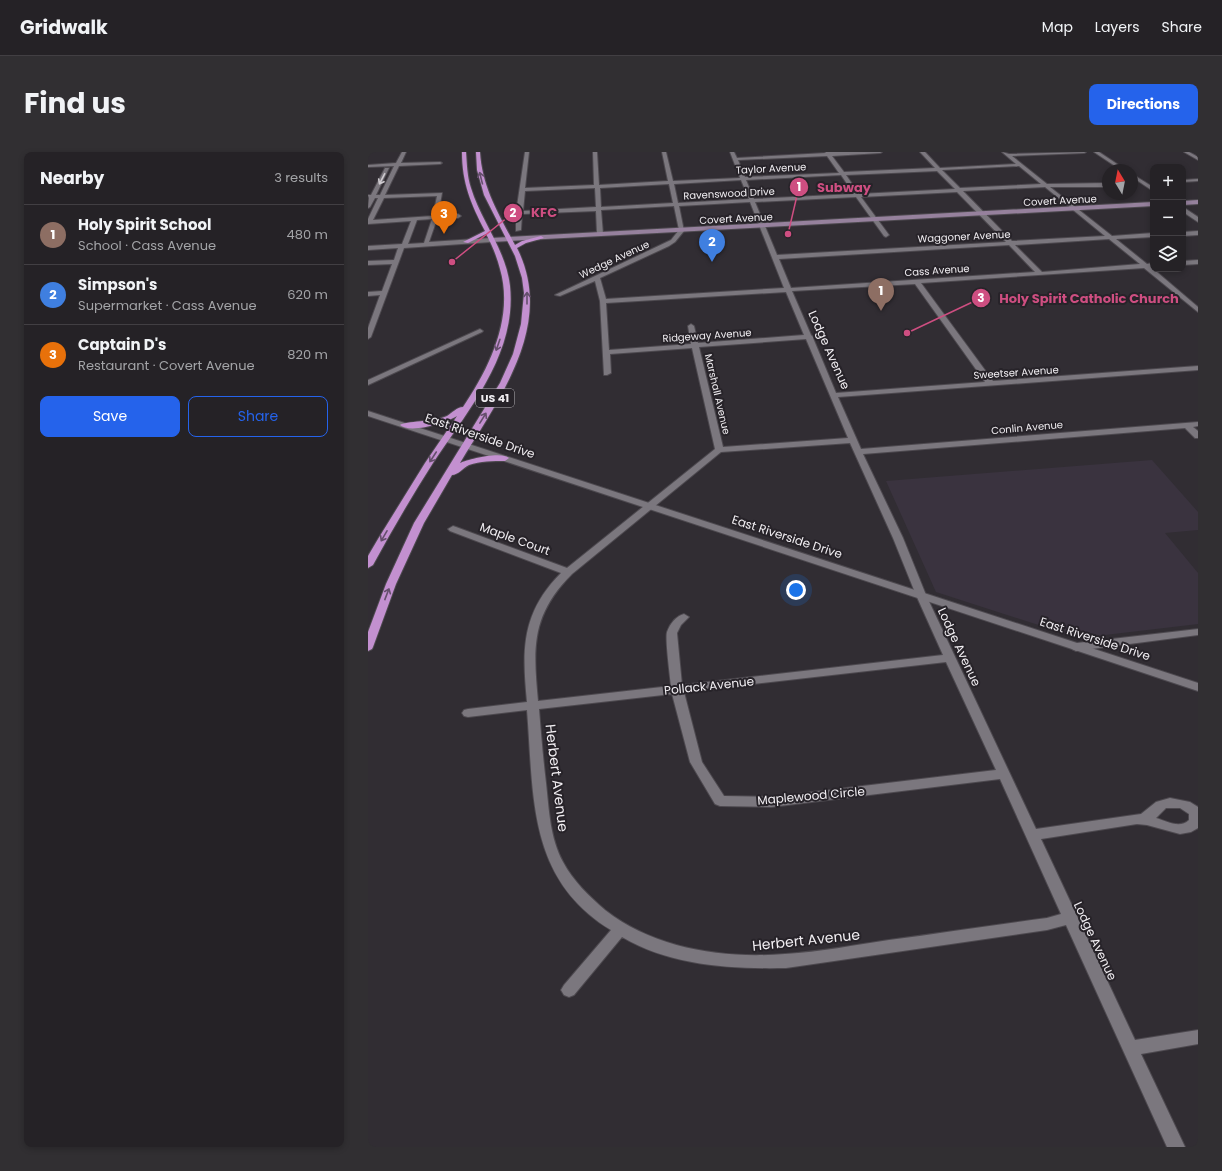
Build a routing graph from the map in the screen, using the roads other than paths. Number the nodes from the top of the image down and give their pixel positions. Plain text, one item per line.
1 (404, 152) edge
2 (464, 152) edge
3 (478, 152) edge
4 (527, 152) edge
5 (595, 152) edge
6 (664, 152) edge
7 (880, 152) edge
8 (922, 152) edge
9 (1084, 152) edge
10 (1096, 152) edge
11 (1186, 152) edge
12 (828, 153) edge
13 (1007, 154) edge
14 (734, 155) edge
15 (392, 158) dead end
16 (1198, 159) edge
17 (440, 162) dead end
18 (398, 164) junction
19 (1115, 164) edge
20 (389, 165) junction
21 (1020, 165) junction
22 (368, 166) edge
23 (939, 169) junction
24 (842, 174) junction
25 (744, 179) junction
26 (1138, 179) edge
27 (1198, 180) edge
28 (1186, 181) edge
29 (671, 182) junction
30 (1144, 183) junction
31 (1150, 183) edge
32 (1138, 184) edge
33 (1102, 185) edge
34 (597, 186) junction
35 (1047, 186) junction
36 (1150, 187) edge
37 (522, 190) junction
38 (960, 190) junction
39 (858, 195) junction
40 (382, 196) junction
41 (370, 197) edge
42 (752, 201) junction
43 (1198, 202) edge
44 (1186, 203) edge
45 (1150, 204) edge
46 (676, 205) junction
47 (368, 206) edge
48 (1075, 208) junction
49 (598, 209) junction
50 (1186, 211) edge
51 (519, 213) junction
52 (982, 214) junction
53 (458, 216) dead end
54 (435, 218) junction
55 (415, 219) junction
56 (874, 219) junction
57 (1198, 220) edge
58 (369, 221) edge
59 (762, 225) junction
60 (518, 230) dead end
61 (682, 230) junction
62 (487, 232) junction
63 (1198, 233) edge
64 (600, 234) junction
65 (1186, 234) edge
66 (886, 235) dead end
67 (1150, 235) edge
68 (541, 238) junction
69 (1112, 238) junction
70 (508, 239) junction
71 (490, 240) junction
72 (466, 242) junction
73 (426, 244) junction
74 (1011, 244) junction
75 (403, 246) junction
76 (368, 248) edge
77 (513, 248) junction
78 (775, 257) junction
79 (397, 262) junction
80 (1198, 262) edge
81 (368, 263) edge
82 (1186, 263) edge
83 (1150, 264) edge
84 (1145, 265) junction
85 (1040, 274) junction
86 (597, 278) junction
87 (916, 281) junction
88 (788, 289) junction
89 (384, 293) junction
90 (368, 294) edge
91 (558, 295) dead end
92 (603, 301) junction
93 (1197, 308) edge
94 (691, 326) dead end
95 (480, 331) dead end
96 (368, 337) edge
97 (810, 337) junction
98 (696, 345) junction
99 (606, 352) junction
100 (1198, 368) edge
101 (607, 373) dead end
102 (368, 383) edge
103 (991, 384) junction
104 (834, 395) junction
105 (472, 398) junction
106 (368, 412) edge
107 (404, 424) junction
108 (1198, 424) edge
109 (1187, 425) junction
110 (1198, 436) edge
111 (446, 438) junction
112 (853, 440) junction
113 (467, 444) junction
114 (719, 450) junction
115 (858, 452) junction
116 (505, 458) junction
117 (438, 491) junction
118 (650, 506) junction
119 (453, 529) dead end
120 (368, 564) edge
121 (568, 572) junction
122 (921, 595) junction
123 (684, 617) dead end
124 (1198, 632) edge
125 (368, 647) edge
126 (1076, 647) junction
127 (949, 658) junction
128 (1198, 687) edge
129 (677, 689) junction
130 (532, 706) junction
131 (468, 712) dead end
132 (1004, 774) junction
133 (1142, 819) dead end
134 (1032, 835) junction
135 (1070, 918) junction
136 (620, 929) junction
137 (569, 990) dead end
138 (1198, 1037) edge
139 (1130, 1048) junction
140 (1176, 1147) edge

1 - 18 street
2 - 62 highway, US 41
70 -> 3 highway, US 41
4 - 37 street
5 - 34 street
6 - 29 street
7 - 12 street
8 - 23 street
9 - 13 street
10 - 19 street
11 - 16 street
12 - 14 street
12 - 24 street
13 - 21 street
14 - 25 street, Lodge Avenue
15 - 20 street
17 - 18 street
18 - 20 street
18 - 40 street
20 - 22 street
20 -> 41 street
21 - 23 street, Taylor Avenue
21 - 35 street
23 - 24 street, Taylor Avenue
23 - 38 street
24 - 25 street, Taylor Avenue
24 - 39 street
25 - 29 street, Taylor Avenue
25 - 42 street, Lodge Avenue
26 - 30 street
27 - 28 street
29 - 34 street, Taylor Avenue
29 - 46 street
30 - 31 street
30 - 32 street
30 - 36 street
33 - 35 street, Ravenswood Drive
34 - 37 street, Taylor Avenue
34 - 49 street
35 - 38 street, Ravenswood Drive
35 - 48 street
37 - 51 street
38 - 39 street, Ravenswood Drive
38 - 52 street
39 - 42 street, Ravenswood Drive
39 - 56 street
40 - 41 street
40 - 54 street
40 - 58 street
41 - 47 street
42 - 46 street, Ravenswood Drive
42 - 59 street, Lodge Avenue
43 - 44 main road
45 - 48 main road, Covert Avenue
46 - 49 street, Ravenswood Drive
46 - 61 street
48 - 52 main road, Covert Avenue
48 - 69 street
49 - 51 street, Ravenswood Drive
49 - 64 street
50 - 57 street
51 - 60 street
52 - 56 main road, Covert Avenue
52 - 74 street
53 - 54 street
54 - 55 street
54 - 73 street
55 - 58 street
55 - 75 street
56 - 59 main road, Covert Avenue
56 - 66 street
59 - 61 main road, Covert Avenue
59 - 78 street, Lodge Avenue
61 - 64 main road, Covert Avenue
61 - 86 street, Wedge Avenue
62 - 71 highway, US 41
62 - 72 highway
63 - 65 street
64 - 68 main road, Covert Avenue
67 - 69 street, Waggoner Avenue
68 - 70 main road, Covert Avenue
68 - 77 highway
69 - 74 street, Waggoner Avenue
69 - 84 street
70 - 71 main road, Covert Avenue
70 - 77 highway, US 41
71 - 72 street, Covert Avenue
71 -> 105 highway, US 41
72 - 73 street, Covert Avenue
73 - 75 street, Covert Avenue
74 - 78 street, Waggoner Avenue
74 - 85 street
75 - 76 street, Covert Avenue
75 - 79 street
113 -> 77 highway, US 41
78 - 88 street, Lodge Avenue
79 - 81 street
79 - 89 street
80 - 82 street
83 - 84 street, Cass Avenue
84 - 85 street, Cass Avenue
84 - 93 street
85 - 87 street, Cass Avenue
86 - 91 street, Wedge Avenue
86 - 92 street
87 - 88 street, Cass Avenue
87 - 103 street
88 - 92 street, Cass Avenue
88 - 97 street, Lodge Avenue
89 - 90 street
89 - 96 street
92 - 99 street
94 - 98 street, Marshall Avenue
95 - 102 street
97 - 98 street, Ridgeway Avenue
97 - 104 street, Lodge Avenue
98 - 99 street, Ridgeway Avenue
98 - 114 street, Marshall Avenue
99 - 101 street
100 - 103 street, Sweetser Avenue
103 - 104 street, Sweetser Avenue
104 - 112 street, Lodge Avenue
105 - 107 highway
105 - 111 highway, US 41
106 - 107 street, East Riverside Drive
107 - 111 street, East Riverside Drive
108 - 109 street, Conlin Avenue
109 - 110 street
109 - 115 street, Conlin Avenue
111 - 113 street, East Riverside Drive
111 -> 120 highway, US 41
112 - 114 street
112 - 115 street, Lodge Avenue
113 - 116 street, East Riverside Drive
113 - 117 highway, US 41
114 - 118 street, Marshall Avenue
115 - 122 street, Lodge Avenue
116 - 117 highway
116 - 118 street, East Riverside Drive
125 -> 117 highway, US 41
118 - 121 street, Herbert Avenue
118 - 122 street, East Riverside Drive
119 - 121 street, Maple Court
121 - 130 street, Herbert Avenue
122 - 126 street, East Riverside Drive
122 - 127 street, Lodge Avenue
123 - 129 street, Maplewood Circle
124 - 126 street
126 - 128 street, East Riverside Drive
127 - 129 street, Pollack Avenue
127 - 132 street, Lodge Avenue
129 - 130 street, Pollack Avenue
129 - 132 street, Maplewood Circle
130 - 131 street, Pollack Avenue
130 - 136 street, Herbert Avenue
132 - 134 street, Lodge Avenue
133 - 134 street
134 - 135 street, Lodge Avenue
135 - 136 street, Herbert Avenue
135 - 139 street, Lodge Avenue
136 - 137 street
138 - 139 street
139 - 140 street, Lodge Avenue

